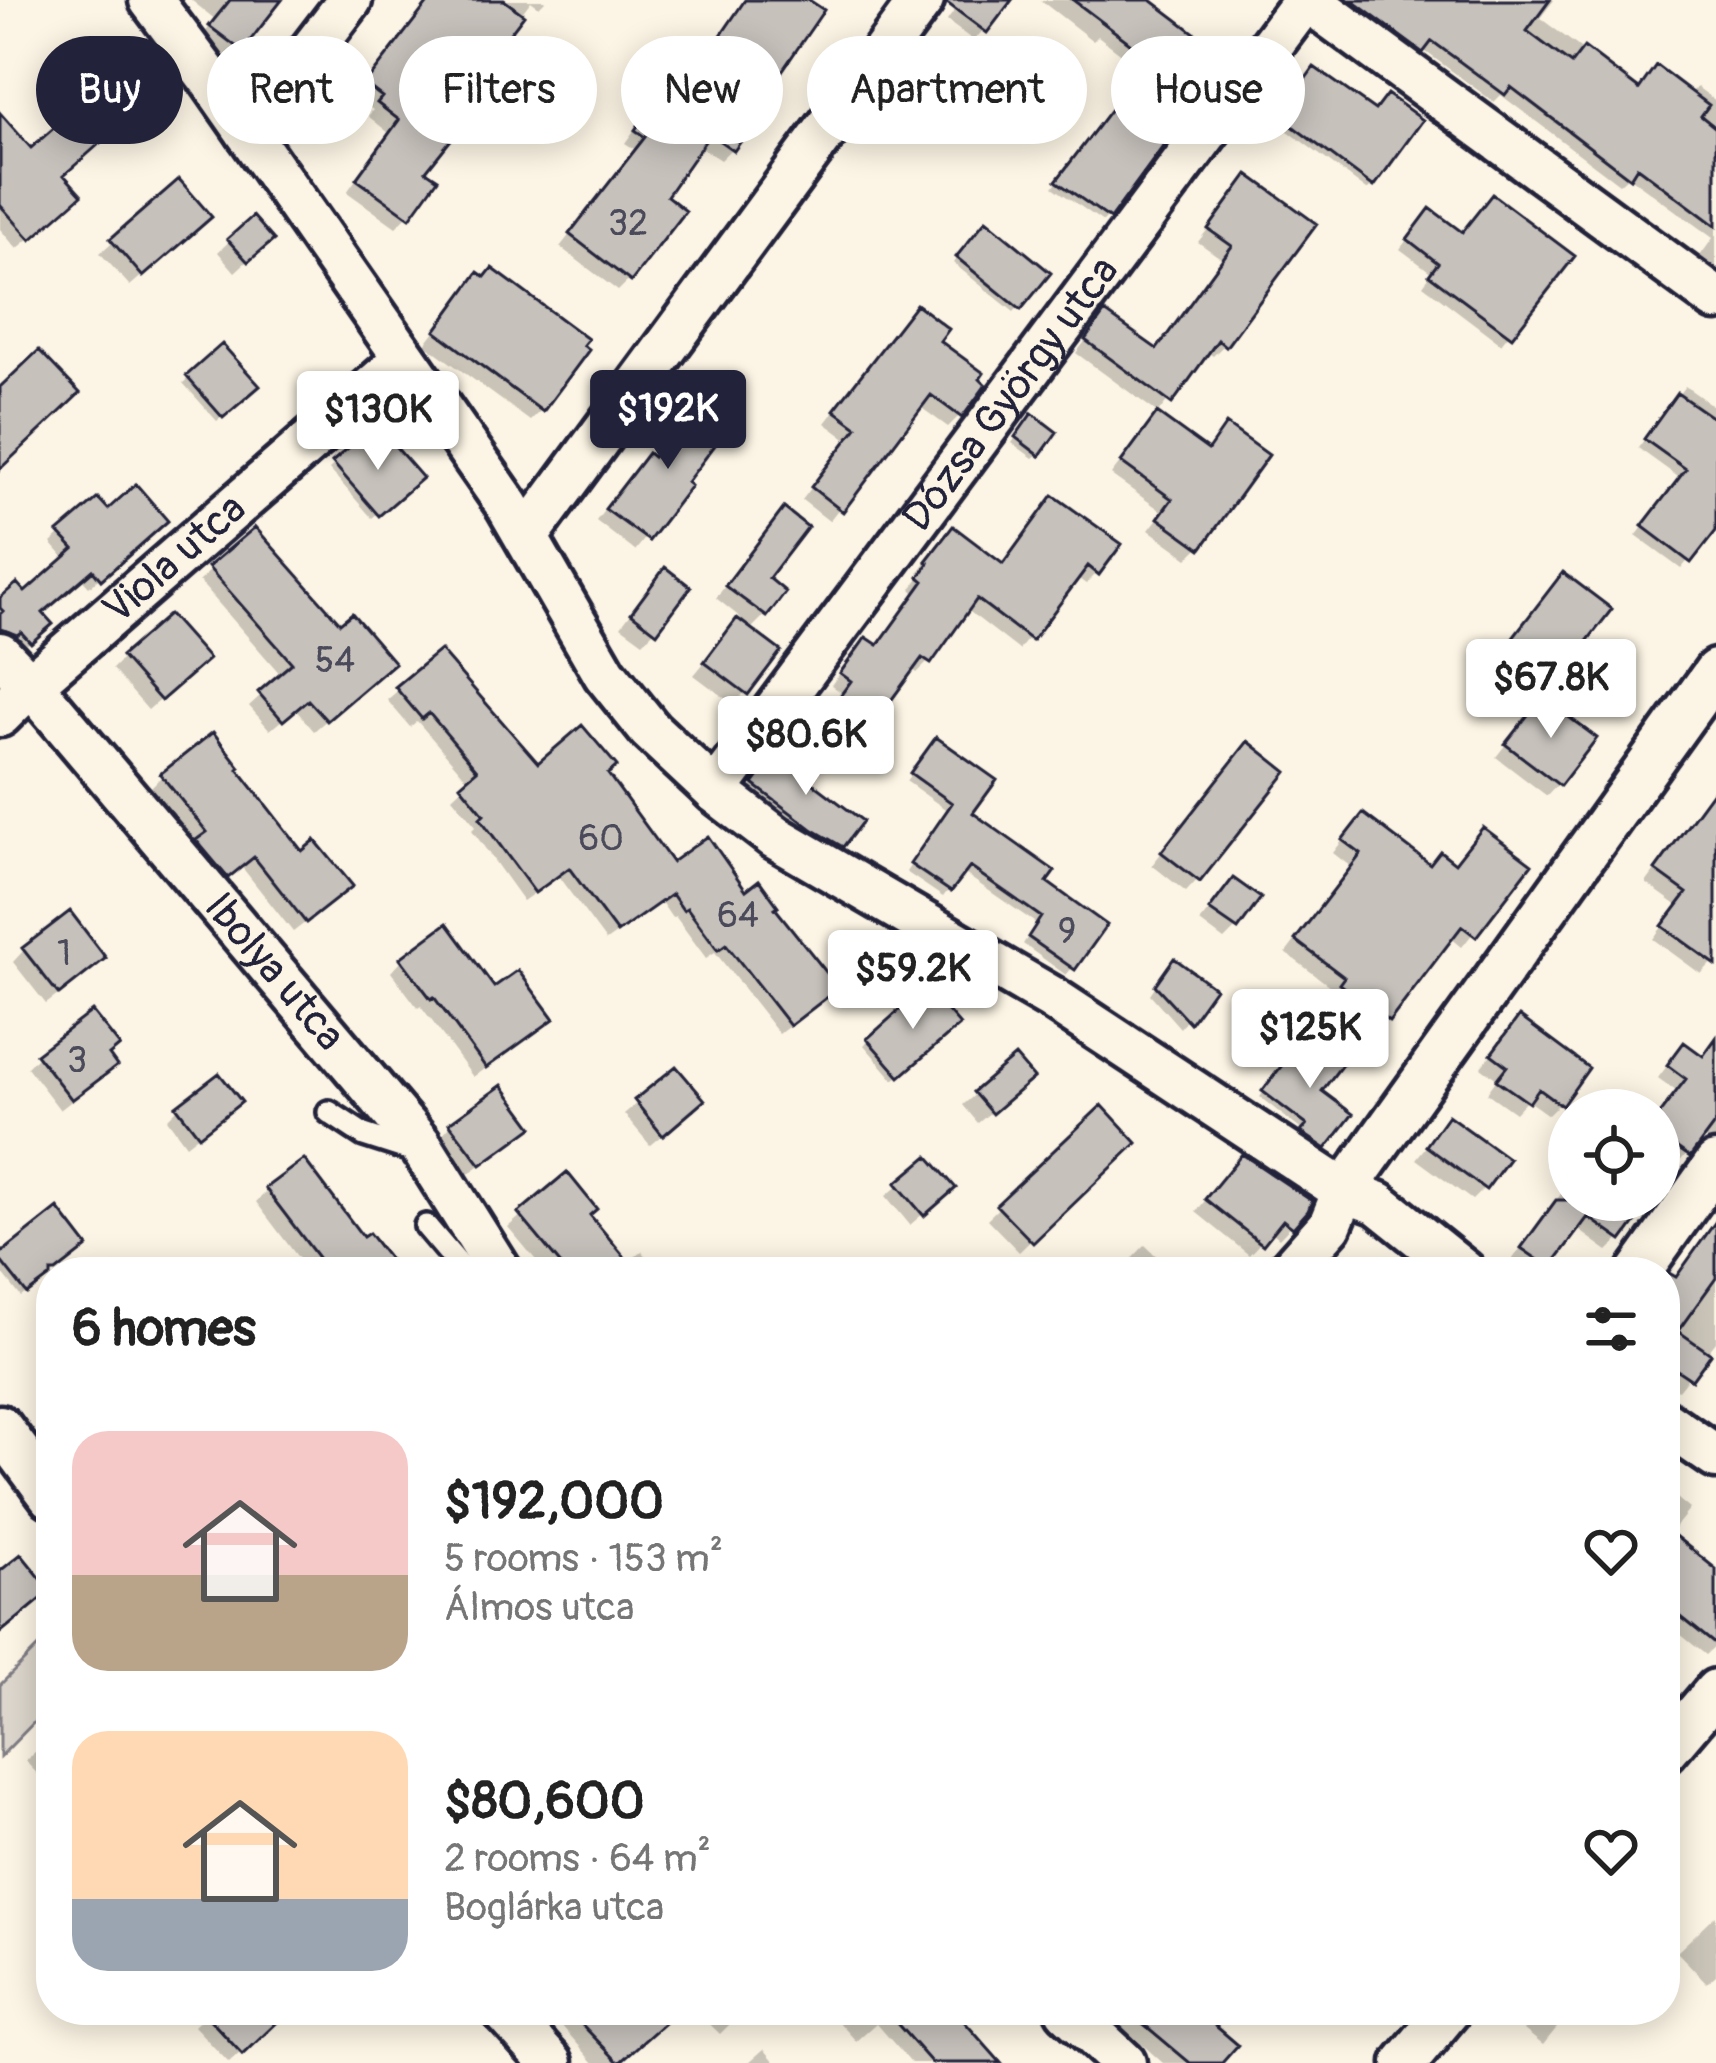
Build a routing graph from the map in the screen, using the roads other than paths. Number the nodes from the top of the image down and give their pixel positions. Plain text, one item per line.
1 (151, 0) edge
2 (350, 0) edge
3 (922, 0) edge
4 (1306, 0) edge
5 (322, 36) edge
6 (207, 75) edge
7 (256, 144) edge
8 (1716, 299) edge
9 (405, 359) junction
10 (527, 536) junction
11 (0, 654) edge
12 (1716, 671) edge
13 (30, 685) junction
14 (0, 715) edge
15 (715, 790) junction
16 (328, 1112) dead end
17 (426, 1154) junction
18 (1716, 1164) edge
19 (1344, 1191) junction
20 (427, 1226) dead end
21 (453, 1257) edge
22 (491, 1257) edge
23 (1301, 1257) edge
24 (1445, 1257) edge
25 (1650, 1257) edge
26 (0, 1427) edge
27 (1680, 1432) edge
28 (1716, 1457) edge
29 (36, 1476) edge
30 (1716, 1691) edge
31 (1680, 1733) edge
32 (516, 2025) edge
33 (1083, 2025) edge
34 (1437, 2025) edge
35 (550, 2063) edge
36 (1124, 2063) edge
37 (1406, 2063) edge

1 - 6 street
2 - 5 street
3 - 10 street
4 - 8 street
4 - 15 street, Dózsa György utca
7 - 9 street
9 - 10 street
9 - 13 street, Viola utca
10 - 15 street
11 - 13 street, Ibolya utca
12 - 19 street
13 - 14 street, Viola utca
13 - 17 street, Ibolya utca
15 - 19 street
16 - 17 lane
17 - 22 street, Ibolya utca
18 - 25 street
19 - 23 street
19 - 24 street
20 - 21 lane
26 - 29 street
27 - 28 street
30 - 31 street
32 - 35 street
33 - 36 street
34 - 37 street

